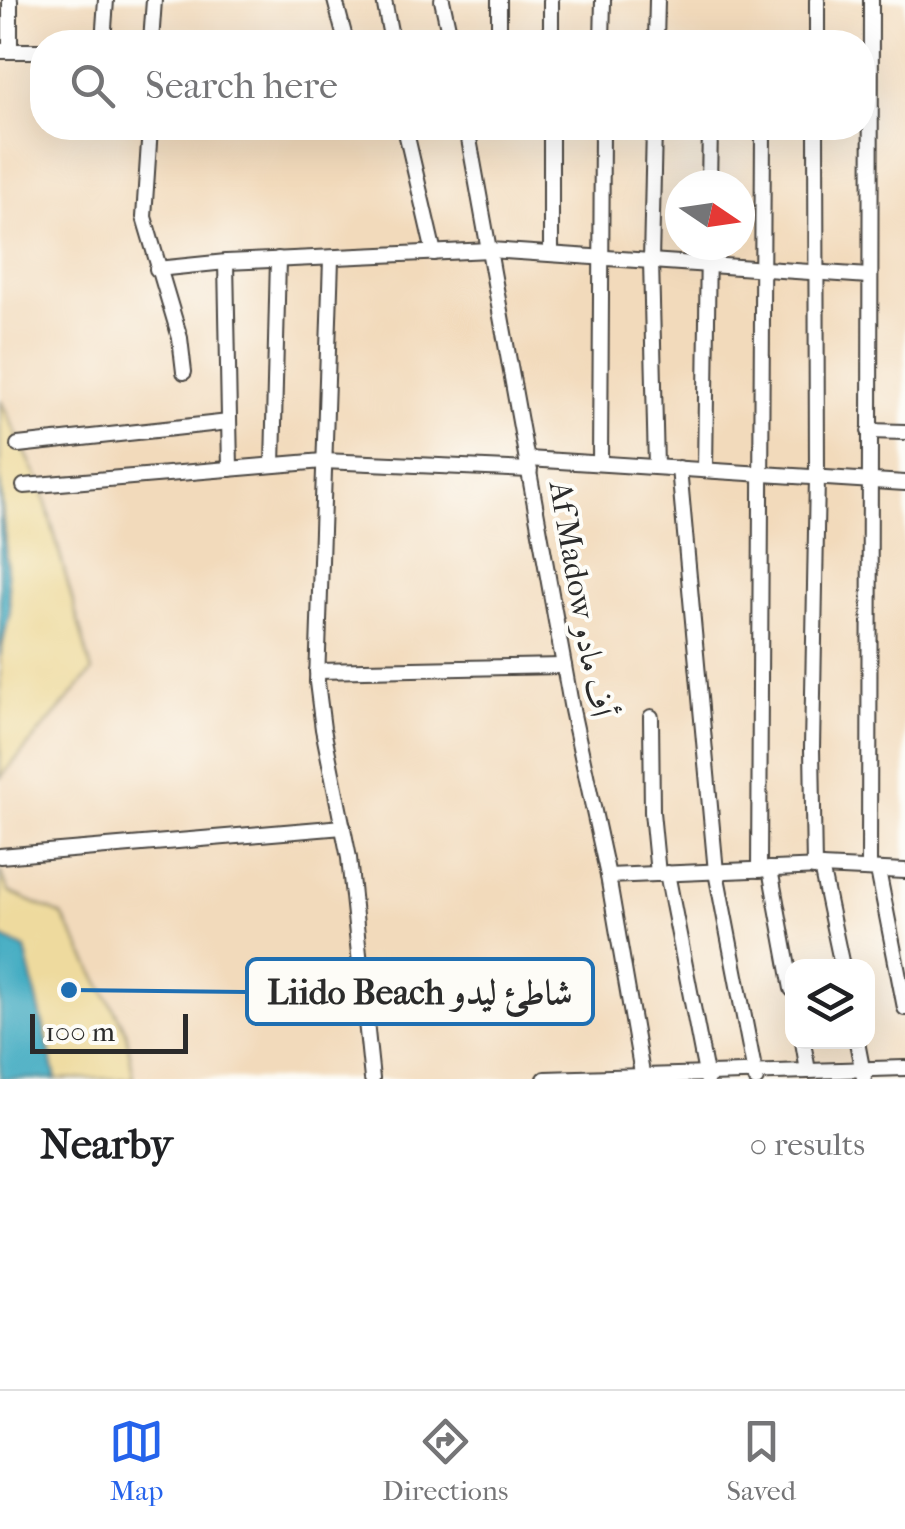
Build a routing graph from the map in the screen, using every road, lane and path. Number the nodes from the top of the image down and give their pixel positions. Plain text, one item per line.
1 (10, 0) edge
2 (106, 0) edge
3 (154, 0) edge
4 (335, 0) edge
5 (384, 0) edge
6 (442, 0) edge
7 (498, 0) edge
8 (551, 0) edge
9 (603, 0) edge
10 (657, 0) edge
11 (817, 0) edge
12 (871, 0) edge
13 (104, 30) edge
14 (153, 30) edge
15 (343, 30) edge
16 (390, 30) edge
17 (448, 30) edge
18 (499, 30) edge
19 (551, 30) edge
20 (602, 30) edge
21 (656, 30) edge
22 (816, 30) edge
23 (869, 30) edge
24 (5, 51) edge
25 (149, 140) edge
26 (408, 140) edge
27 (470, 140) edge
28 (551, 140) edge
29 (602, 140) edge
30 (654, 140) edge
31 (710, 140) edge
32 (763, 140) edge
33 (816, 140) edge
34 (867, 140) edge
35 (709, 170) edge
36 (490, 250) junction
37 (434, 253) junction
38 (551, 254) junction
39 (331, 258) junction
40 (600, 258) junction
41 (278, 259) junction
42 (708, 260) edge
43 (651, 261) junction
44 (226, 262) junction
45 (708, 266) junction
46 (157, 269) junction
47 (762, 269) junction
48 (816, 272) junction
49 (869, 276) junction
50 (184, 372) dead end
51 (229, 422) junction
52 (869, 431) junction
53 (905, 432) edge
54 (18, 445) dead end
55 (323, 461) junction
56 (600, 463) junction
57 (529, 464) junction
58 (273, 466) junction
59 (656, 467) junction
60 (678, 468) junction
61 (230, 469) junction
62 (706, 470) junction
63 (761, 474) junction
64 (817, 477) junction
65 (869, 480) junction
66 (905, 483) edge
67 (24, 486) dead end
68 (564, 666) junction
69 (318, 672) junction
70 (651, 717) dead end
71 (344, 827) junction
72 (0, 856) edge
73 (818, 868) junction
74 (873, 869) junction
75 (764, 870) junction
76 (905, 870) edge
77 (716, 872) junction
78 (662, 874) junction
79 (608, 876) junction
80 (785, 959) edge
81 (840, 959) edge
82 (905, 1008) edge
83 (804, 1049) edge
84 (859, 1049) edge
85 (905, 1068) edge
86 (811, 1074) edge
87 (864, 1074) edge
88 (756, 1076) edge
89 (707, 1077) edge
90 (642, 1078) edge
91 (372, 1079) edge
92 (544, 1079) edge

1 - 24 street
2 - 13 street
3 - 14 street
4 - 15 street
5 - 16 street
6 - 17 street
7 - 18 street
8 - 19 street
9 - 20 street
10 - 21 street
11 - 22 street
12 - 23 street
25 - 46 street
26 - 37 street
27 - 36 street, Af Madow أف مادو
28 - 38 street
29 - 40 street
30 - 43 street
31 - 35 street
32 - 47 street
33 - 48 street
34 - 49 street
36 - 37 street
36 - 38 street
36 - 57 street, Af Madow أف مادو
37 - 39 street
38 - 40 street
39 - 41 street
39 - 55 street
40 - 43 street
40 - 56 street
41 - 44 street
41 - 58 street
42 - 45 street
43 - 45 street
43 - 59 street
44 - 46 street
44 - 51 street
45 - 47 street
45 - 62 street
46 - 50 street
47 - 48 street
47 - 63 street
48 - 49 street
48 - 64 street
49 - 52 street
51 - 54 street
51 - 61 street
52 - 53 street
52 - 65 street
55 - 57 street
55 - 58 street
55 - 69 street
56 - 57 street
56 - 59 street
57 - 68 street, Af Madow أف مادو
58 - 61 street
59 - 60 street
60 - 62 street
60 - 77 street
61 - 67 street
62 - 63 street
63 - 64 street
63 - 75 street
64 - 65 street
64 - 73 street
65 - 66 street
65 - 74 street
68 - 69 street
68 - 79 street, Af Madow أف مادو
69 - 71 street
70 - 78 street
71 - 72 street
71 - 91 street
73 - 74 street
73 - 75 street
73 - 81 street
74 - 76 street
74 - 82 street
75 - 77 street
75 - 80 street
77 - 78 street
77 - 88 street
78 - 79 street
78 - 89 street
79 - 90 street, Af Madow أف مادو
83 - 86 street
84 - 87 street
85 - 87 street
86 - 87 street
86 - 88 street
88 - 89 street
89 - 90 street
90 - 92 street

